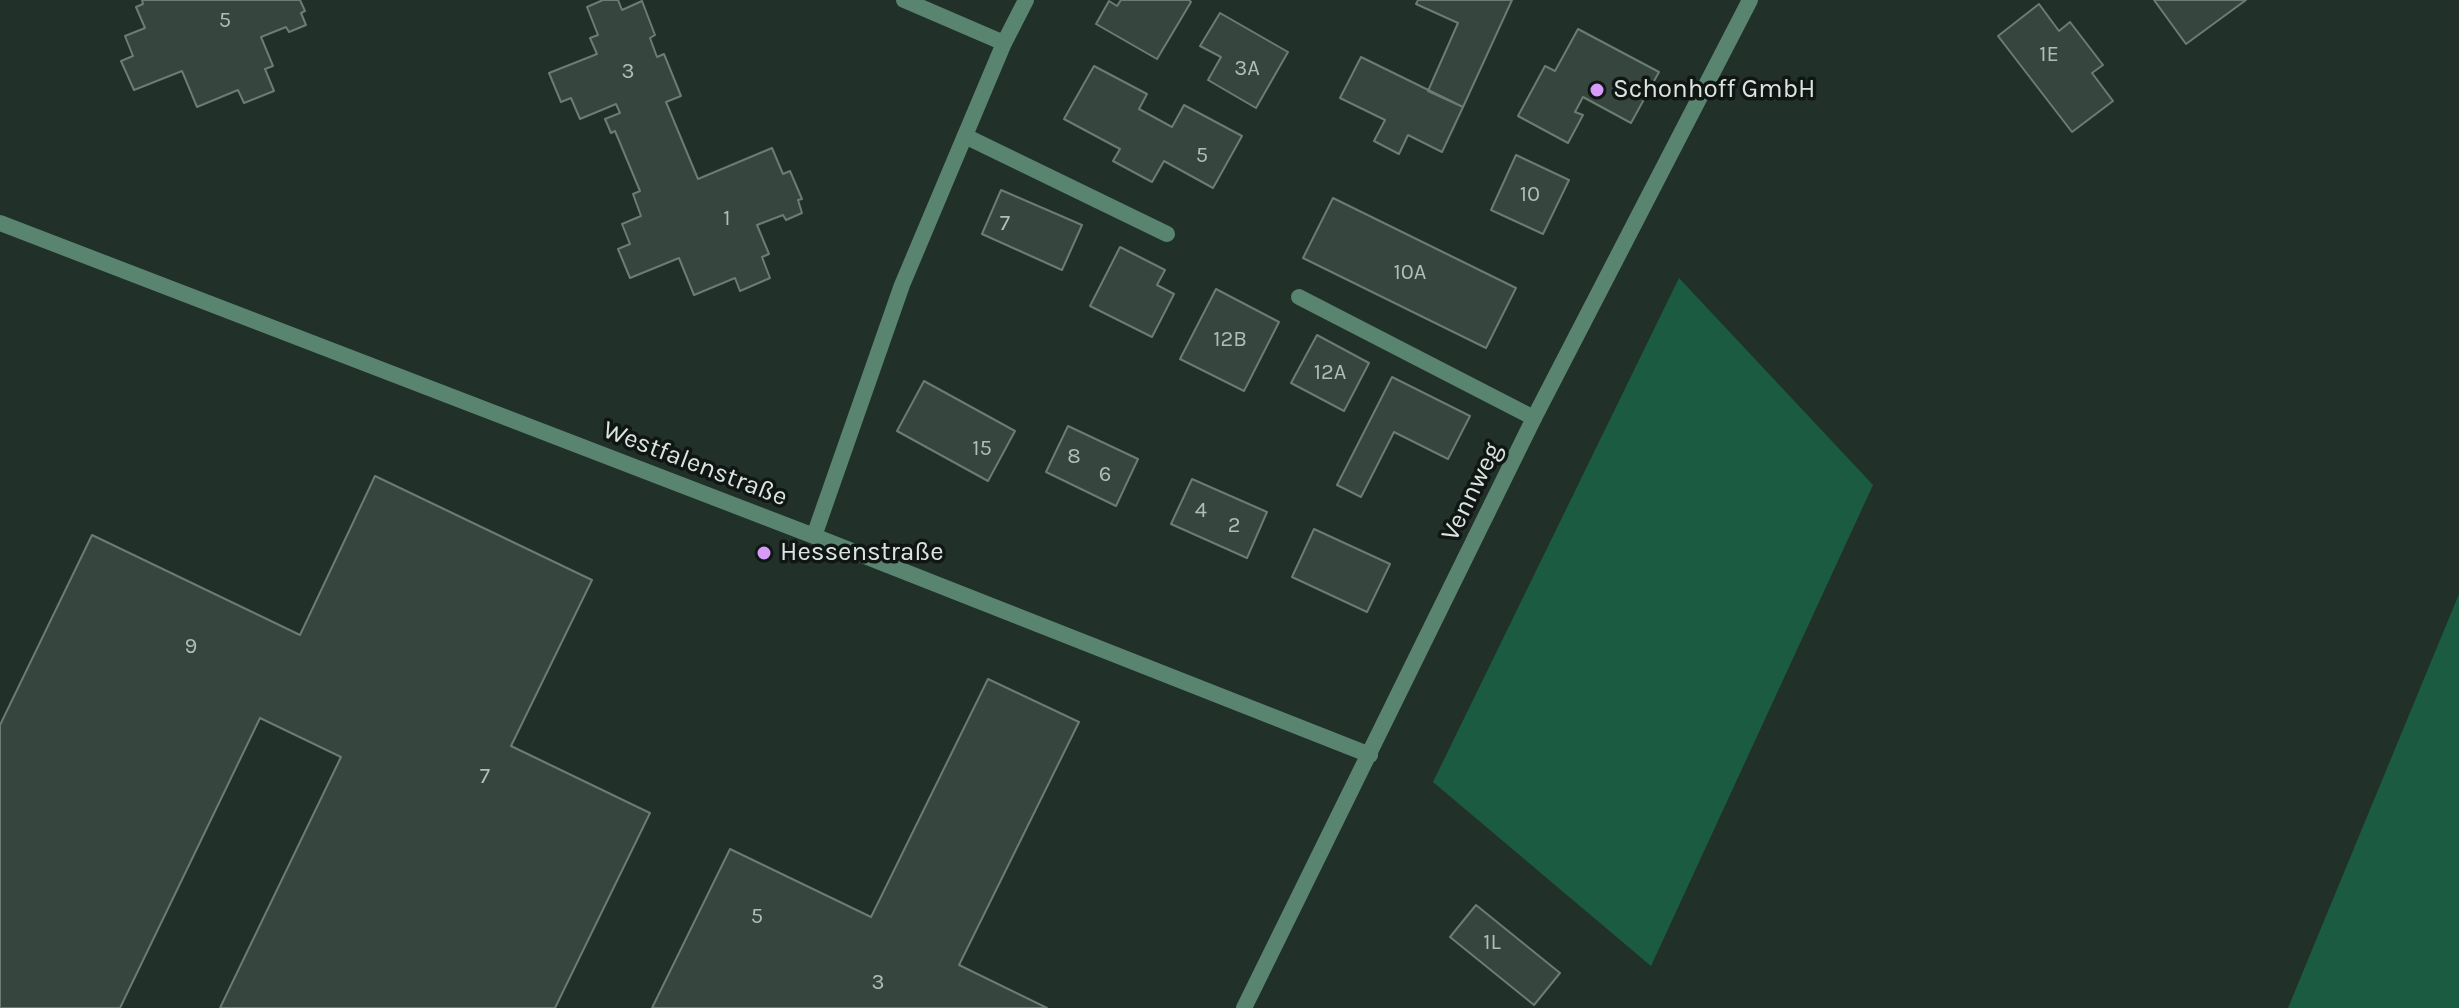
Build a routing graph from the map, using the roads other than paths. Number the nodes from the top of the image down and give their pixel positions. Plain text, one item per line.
1 (904, 0) edge
2 (1026, 0) edge
3 (1750, 0) edge
4 (1004, 43) junction
5 (965, 136) junction
6 (0, 223) edge
7 (1167, 234) dead end
8 (1299, 297) dead end
9 (1534, 418) junction
10 (814, 536) junction
11 (1370, 755) junction
12 (1244, 1008) edge

1 - 4 street
2 - 4 street
3 - 9 street, Vennweg
4 - 5 street
5 - 7 street
5 - 10 street
6 - 10 street, Westfalenstraße
8 - 9 street
9 - 11 street, Vennweg
10 - 11 street, Westfalenstraße
11 - 12 street, Vennweg

